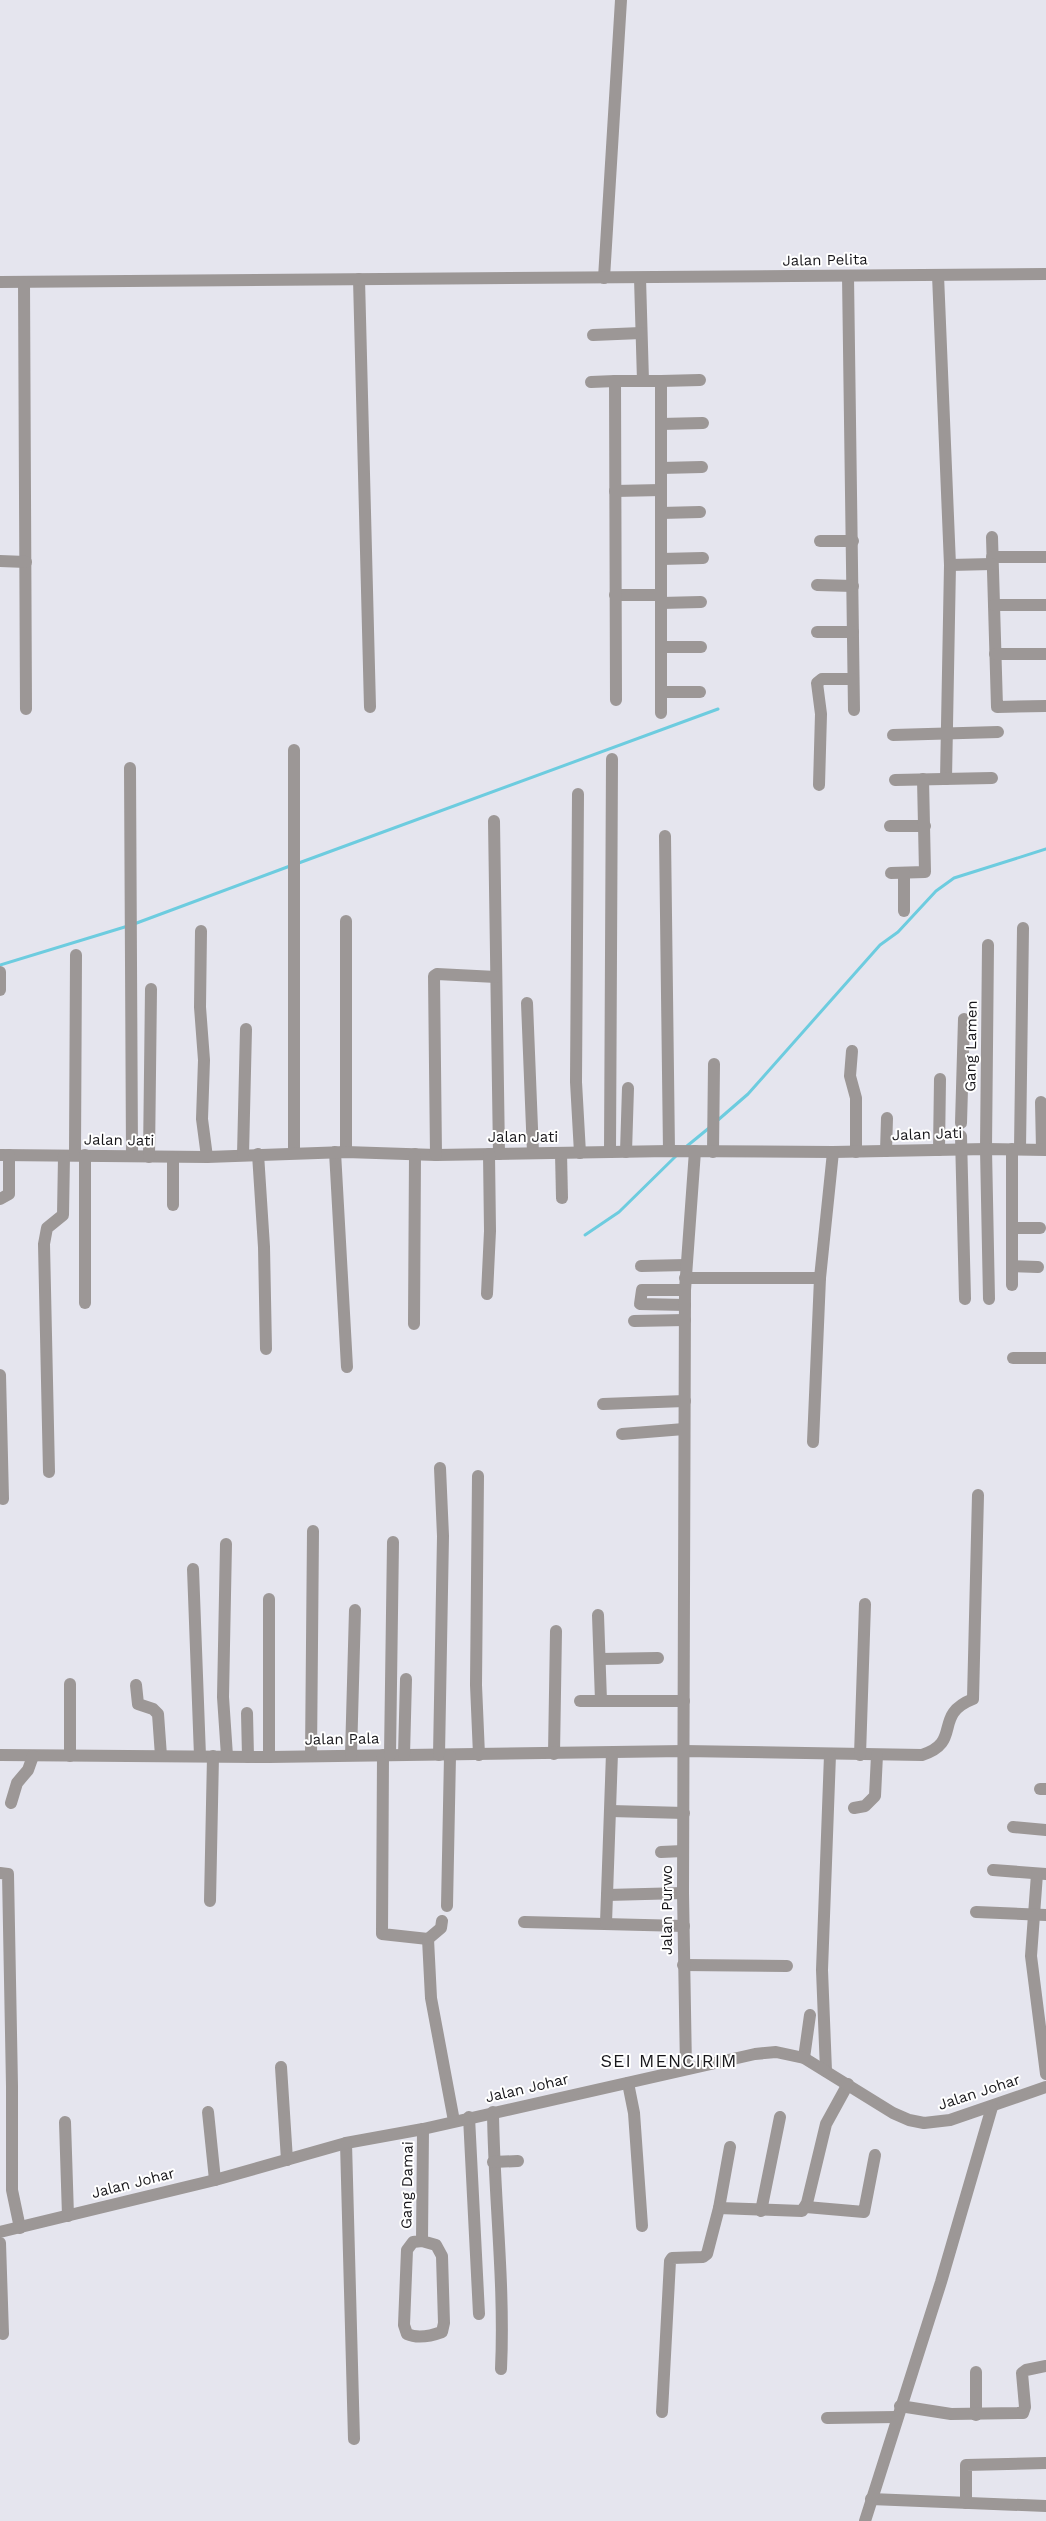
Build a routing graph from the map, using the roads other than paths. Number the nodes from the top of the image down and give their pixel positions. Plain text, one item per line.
1 (621, 0) edge
2 (1046, 274) edge
3 (938, 275) junction
4 (848, 276) junction
5 (604, 278) junction
6 (640, 278) junction
7 (359, 279) junction
8 (0, 282) edge
9 (24, 282) junction
10 (641, 333) junction
11 (593, 335) dead end
12 (700, 380) dead end
13 (615, 381) junction
14 (643, 381) junction
15 (661, 381) junction
16 (591, 382) dead end
17 (662, 424) junction
18 (703, 424) dead end
19 (702, 467) dead end
20 (662, 468) junction
21 (661, 490) junction
22 (615, 491) junction
23 (700, 512) dead end
24 (661, 513) junction
25 (992, 537) dead end
26 (820, 541) dead end
27 (853, 541) junction
28 (1046, 557) edge
29 (703, 558) dead end
30 (661, 559) junction
31 (0, 561) edge
32 (992, 561) junction
33 (26, 562) junction
34 (950, 565) junction
35 (817, 585) dead end
36 (853, 586) junction
37 (616, 596) junction
38 (661, 599) junction
39 (701, 602) dead end
40 (994, 605) junction
41 (1046, 605) edge
42 (817, 632) dead end
43 (853, 632) junction
44 (702, 647) dead end
45 (661, 648) junction
46 (995, 654) junction
47 (1046, 654) edge
48 (853, 679) junction
49 (661, 692) junction
50 (700, 692) dead end
51 (616, 700) dead end
52 (1046, 706) edge
53 (370, 707) dead end
54 (26, 709) dead end
55 (854, 710) dead end
56 (661, 712) dead end
57 (998, 732) dead end
58 (946, 733) junction
59 (893, 735) dead end
60 (294, 750) dead end
61 (612, 759) dead end
62 (130, 768) dead end
63 (946, 778) junction
64 (992, 778) dead end
65 (924, 779) junction
66 (894, 780) dead end
67 (819, 785) dead end
68 (578, 794) dead end
69 (494, 821) dead end
70 (890, 826) dead end
71 (924, 826) junction
72 (665, 836) dead end
73 (904, 911) dead end
74 (346, 921) dead end
75 (1023, 928) dead end
76 (201, 931) dead end
77 (988, 945) dead end
78 (76, 955) dead end
79 (0, 972) edge
80 (496, 977) junction
81 (0, 990) edge
82 (151, 990) dead end
83 (527, 1003) dead end
84 (964, 1019) dead end
85 (246, 1030) dead end
86 (852, 1051) dead end
87 (714, 1064) dead end
88 (940, 1079) dead end
89 (628, 1088) dead end
90 (1041, 1102) dead end
91 (886, 1118) dead end
92 (713, 1146) junction
93 (962, 1149) junction
94 (986, 1149) junction
95 (1016, 1149) junction
96 (1044, 1149) edge
97 (939, 1150) junction
98 (682, 1151) junction
99 (886, 1151) junction
100 (340, 1152) junction
101 (610, 1152) junction
102 (626, 1152) junction
103 (833, 1152) junction
104 (856, 1152) junction
105 (294, 1153) junction
106 (533, 1153) junction
107 (561, 1153) junction
108 (580, 1153) junction
109 (258, 1154) junction
110 (415, 1154) junction
111 (494, 1154) junction
112 (4, 1155) edge
113 (74, 1155) junction
114 (243, 1155) junction
115 (436, 1155) junction
116 (132, 1156) junction
117 (149, 1157) junction
118 (174, 1157) junction
119 (207, 1157) junction
120 (562, 1198) dead end
121 (0, 1199) edge
122 (173, 1205) dead end
123 (1012, 1228) junction
124 (1040, 1228) dead end
125 (686, 1264) junction
126 (641, 1266) dead end
127 (1012, 1266) junction
128 (1038, 1267) dead end
129 (820, 1278) junction
130 (685, 1284) junction
131 (1012, 1285) dead end
132 (487, 1294) dead end
133 (965, 1299) dead end
134 (990, 1299) dead end
135 (85, 1304) dead end
136 (685, 1305) junction
137 (685, 1320) junction
138 (634, 1321) dead end
139 (414, 1324) dead end
140 (266, 1349) dead end
141 (1013, 1358) dead end
142 (1046, 1358) edge
143 (347, 1367) dead end
144 (0, 1375) edge
145 (685, 1401) junction
146 (603, 1404) dead end
147 (684, 1429) junction
148 (622, 1434) dead end
149 (813, 1442) dead end
150 (440, 1468) dead end
151 (49, 1472) dead end
152 (478, 1476) dead end
153 (978, 1495) dead end
154 (3, 1500) dead end
155 (313, 1531) dead end
156 (393, 1542) dead end
157 (226, 1544) dead end
158 (193, 1570) dead end
159 (269, 1599) dead end
160 (865, 1604) dead end
161 (355, 1610) dead end
162 (598, 1615) dead end
163 (556, 1631) dead end
164 (658, 1658) dead end
165 (600, 1659) junction
166 (406, 1679) dead end
167 (70, 1684) dead end
168 (136, 1685) dead end
169 (580, 1701) dead end
170 (601, 1701) junction
171 (684, 1701) junction
172 (247, 1713) dead end
173 (684, 1752) junction
174 (554, 1754) junction
175 (612, 1754) junction
176 (0, 1755) edge
177 (351, 1755) junction
178 (386, 1755) junction
179 (404, 1755) junction
180 (479, 1755) junction
181 (830, 1755) junction
182 (860, 1755) junction
183 (876, 1755) junction
184 (33, 1756) junction
185 (70, 1756) junction
186 (161, 1756) junction
187 (207, 1756) junction
188 (227, 1756) junction
189 (311, 1756) junction
190 (444, 1756) junction
191 (248, 1757) junction
192 (269, 1757) junction
193 (11, 1803) dead end
194 (854, 1808) dead end
195 (611, 1811) junction
196 (684, 1813) junction
197 (1013, 1827) dead end
198 (1046, 1830) edge
199 (683, 1851) junction
200 (661, 1852) dead end
201 (993, 1870) dead end
202 (0, 1873) edge
203 (1041, 1874) edge
204 (683, 1892) junction
205 (608, 1895) junction
206 (210, 1901) dead end
207 (447, 1906) dead end
208 (976, 1912) dead end
209 (1032, 1914) junction
210 (1046, 1915) edge
211 (442, 1921) dead end
212 (524, 1922) dead end
213 (606, 1924) junction
214 (684, 1926) junction
215 (428, 1939) junction
216 (683, 1965) junction
217 (787, 1966) dead end
218 (810, 2015) dead end
219 (804, 2058) junction
220 (281, 2066) dead end
221 (686, 2069) junction
222 (826, 2071) junction
223 (1046, 2074) edge
224 (628, 2083) junction
225 (848, 2084) junction
226 (1046, 2087) edge
227 (992, 2107) junction
228 (208, 2112) dead end
229 (493, 2112) junction
230 (469, 2117) junction
231 (780, 2118) dead end
232 (454, 2121) junction
233 (65, 2122) dead end
234 (423, 2128) junction
235 (346, 2143) junction
236 (730, 2147) dead end
237 (875, 2155) dead end
238 (288, 2160) junction
239 (518, 2161) dead end
240 (494, 2162) junction
241 (215, 2180) junction
242 (6, 2191) edge
243 (806, 2207) junction
244 (719, 2208) junction
245 (761, 2211) junction
246 (68, 2216) junction
247 (642, 2226) dead end
248 (20, 2228) junction
249 (0, 2232) edge
250 (422, 2241) junction
251 (0, 2243) edge
252 (479, 2314) dead end
253 (3, 2334) dead end
254 (1046, 2366) edge
255 (500, 2369) dead end
256 (976, 2372) dead end
257 (662, 2412) dead end
258 (898, 2412) junction
259 (976, 2415) junction
260 (827, 2418) dead end
261 (354, 2439) dead end
262 (1046, 2463) edge
263 (871, 2499) junction
264 (966, 2503) junction
265 (1046, 2506) edge
266 (865, 2521) edge

1 - 5 street
2 - 3 street, Jalan Pelita
3 - 4 street, Jalan Pelita
3 - 34 street
4 - 6 street, Jalan Pelita
4 - 27 street
5 - 6 street, Jalan Pelita
5 - 7 street, Jalan Pelita
6 - 10 street
7 - 9 street, Jalan Pelita
7 - 53 street
8 - 9 street, Jalan Pelita
9 - 33 street
10 - 11 street
10 - 14 street
12 - 15 street
13 - 14 street
13 - 16 street
13 - 22 street
14 - 15 street
15 - 17 street
17 - 18 street
17 - 20 street
19 - 20 street
20 - 21 street
21 - 22 street
21 - 24 street
22 - 37 street
23 - 24 street
24 - 30 street
25 - 32 street
26 - 27 street
27 - 36 street
28 - 32 street
29 - 30 street
30 - 38 street
31 - 33 street
32 - 34 street
32 - 40 street
33 - 54 street
34 - 58 street
35 - 36 street
36 - 43 street
37 - 38 street
37 - 51 street
38 - 39 street
38 - 45 street
40 - 41 street
40 - 46 street
42 - 43 street
43 - 48 street
44 - 45 street
45 - 49 street
46 - 47 street
46 - 52 street
48 - 55 street
48 - 67 street
49 - 50 street
49 - 56 street
57 - 58 street
58 - 59 street
58 - 63 street
60 - 105 street
61 - 101 street
62 - 116 street
63 - 64 street
63 - 65 street
65 - 66 street
65 - 71 street
68 - 108 street
69 - 80 street
70 - 71 street
71 - 73 street
72 - 98 street, Jalan Purwo
74 - 100 street
75 - 95 street
76 - 119 street
77 - 94 street, Gang Lamen
78 - 113 street
79 - 81 street
80 - 111 street
80 - 115 street
82 - 117 street
83 - 106 street
84 - 93 street
85 - 114 street
86 - 104 street
87 - 92 street
88 - 97 street
89 - 102 street
90 - 96 street
91 - 99 street
92 - 98 street, Jalan Jati
92 - 103 street, Jalan Jati
93 - 94 street, Jalan Jati
93 - 97 street, Jalan Jati
93 - 133 street
94 - 95 street, Jalan Jati
94 - 134 street, Gang Lamen
95 - 96 street, Jalan Jati
95 - 123 street
97 - 99 street, Jalan Jati
98 - 102 street, Jalan Jati
98 - 125 street, Jalan Purwo
99 - 104 street, Jalan Jati
100 - 105 street, Jalan Jati
100 - 110 street, Jalan Jati
100 - 143 street
101 - 102 street, Jalan Jati
101 - 108 street, Jalan Jati
103 - 104 street, Jalan Jati
103 - 129 street
105 - 109 street, Jalan Jati
106 - 107 street, Jalan Jati
106 - 111 street, Jalan Jati
107 - 108 street, Jalan Jati
107 - 120 street
109 - 114 street, Jalan Jati
109 - 140 street
110 - 115 street, Jalan Jati
110 - 139 street
111 - 115 street, Jalan Jati
111 - 132 street
112 - 113 street, Jalan Jati
112 - 121 street
113 - 116 street, Jalan Jati
113 - 135 street
113 - 151 street
114 - 119 street, Jalan Jati
116 - 117 street, Jalan Jati
117 - 118 street, Jalan Jati
118 - 119 street, Jalan Jati
118 - 122 street
123 - 124 street
123 - 127 street
125 - 126 street
125 - 130 street, Jalan Purwo
127 - 128 street
127 - 131 street
129 - 130 street
129 - 149 street
130 - 136 street, Jalan Purwo
130 - 136 street
136 - 137 street, Jalan Purwo
137 - 138 street
137 - 145 street, Jalan Purwo
141 - 142 street
144 - 154 street
145 - 146 street
145 - 147 street, Jalan Purwo
147 - 148 street
147 - 171 street, Jalan Purwo
150 - 190 street
152 - 180 street
153 - 183 street, Jalan Pala
155 - 189 street
156 - 178 street
157 - 188 street
158 - 187 street
159 - 192 street
160 - 182 street
161 - 177 street
162 - 165 street
163 - 174 street
164 - 165 street
165 - 170 street
166 - 179 street
167 - 185 street
168 - 186 street
169 - 170 street
170 - 171 street
171 - 173 street, Jalan Purwo
172 - 191 street
173 - 175 street, Jalan Pala
173 - 181 street, Jalan Pala
173 - 196 street, Jalan Purwo
174 - 175 street, Jalan Pala
174 - 180 street, Jalan Pala
175 - 195 street
176 - 184 street, Jalan Pala
177 - 178 street, Jalan Pala
177 - 189 street, Jalan Pala
178 - 179 street, Jalan Pala
178 - 215 street
179 - 190 street, Jalan Pala
180 - 190 street, Jalan Pala
181 - 182 street, Jalan Pala
181 - 222 street
182 - 183 street, Jalan Pala
183 - 194 street
184 - 185 street, Jalan Pala
184 - 193 street
185 - 186 street, Jalan Pala
186 - 187 street, Jalan Pala
187 - 188 street, Jalan Pala
187 - 206 street
188 - 191 street, Jalan Pala
189 - 192 street, Jalan Pala
190 - 207 street
191 - 192 street, Jalan Pala
195 - 196 street
195 - 205 street
196 - 199 street, Jalan Purwo
197 - 198 street
199 - 200 street
199 - 204 street, Jalan Purwo
201 - 203 street
202 - 242 street
203 - 209 street
204 - 205 street
204 - 214 street, Jalan Purwo
205 - 213 street
208 - 209 street
209 - 210 street
209 - 223 street
211 - 215 street
212 - 213 street
213 - 214 street
214 - 216 street, Jalan Purwo
215 - 232 street
216 - 217 street
216 - 221 street, Jalan Purwo
218 - 219 street
219 - 221 street, Jalan Johar
219 - 222 street, Jalan Johar
220 - 238 street
221 - 224 street, Jalan Johar
222 - 225 street, Jalan Johar
224 - 229 street, Jalan Johar
224 - 247 street
225 - 227 street, Jalan Johar
225 - 243 street
226 - 227 street, Jalan Johar
227 - 258 street
228 - 241 street
229 - 230 street, Jalan Johar
229 - 240 street
230 - 232 street, Jalan Johar
230 - 252 street
231 - 245 street
232 - 234 street, Jalan Johar
233 - 246 street
234 - 235 street, Jalan Johar
234 - 250 street, Gang Damai
235 - 238 street, Jalan Johar
235 - 261 street
236 - 244 street
237 - 243 street
238 - 241 street, Jalan Johar
239 - 240 street
240 - 255 street
241 - 246 street, Jalan Johar
242 - 248 street
243 - 245 street
244 - 245 street
244 - 257 street
246 - 248 street, Jalan Johar
248 - 249 street, Jalan Johar
250 - 250 street, Gang Damai
251 - 253 street
254 - 259 street
256 - 259 street
258 - 259 street
258 - 260 street
258 - 263 street
262 - 264 street
263 - 264 street
263 - 266 street
264 - 265 street

